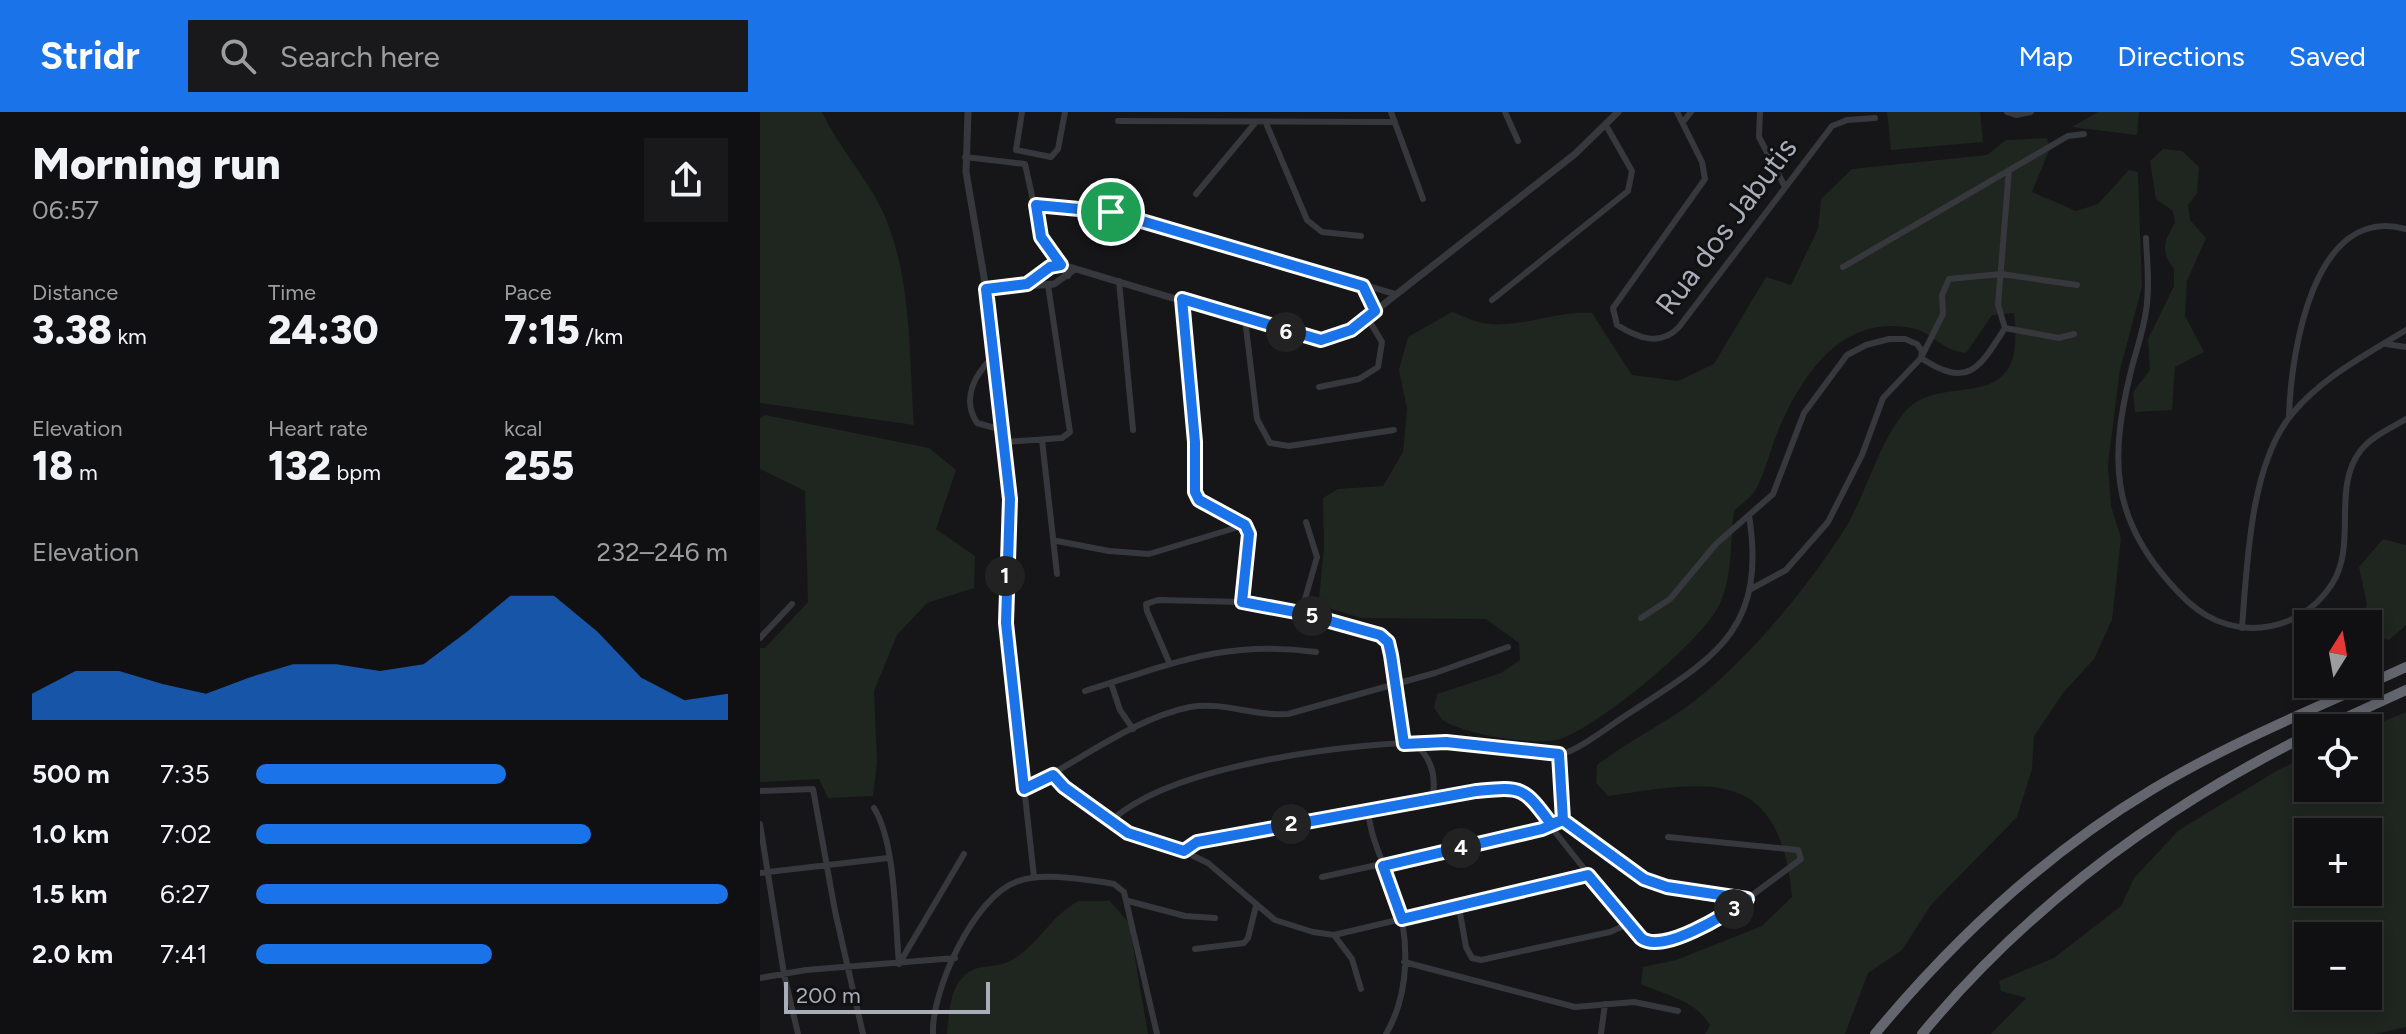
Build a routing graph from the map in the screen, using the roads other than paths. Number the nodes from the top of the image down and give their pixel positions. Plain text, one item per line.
1 (968, 112) edge
2 (1022, 112) edge
3 (1065, 112) edge
4 (1150, 112) edge
5 (1391, 112) edge
6 (1505, 112) edge
7 (1618, 112) edge
8 (1677, 112) edge
9 (1691, 112) edge
10 (1760, 112) edge
11 (2007, 112) edge
12 (2031, 112) edge
13 (1875, 118) dead end
14 (1118, 121) dead end
15 (1149, 122) junction
16 (1395, 122) junction
17 (1683, 122) junction
18 (1255, 123) junction
19 (1266, 123) junction
20 (1607, 127) junction
21 (2084, 134) dead end
22 (1518, 141) dead end
23 (965, 157) junction
24 (2009, 170) junction
25 (1784, 185) junction
26 (1196, 194) dead end
27 (1423, 199) dead end
28 (1036, 205) junction
29 (2406, 229) edge
30 (1361, 236) dead end
31 (2146, 238) dead end
32 (1061, 265) junction
33 (1843, 267) dead end
34 (1075, 269) junction
35 (2001, 274) junction
36 (1068, 276) junction
37 (1119, 281) junction
38 (1027, 284) junction
39 (1048, 285) junction
40 (2077, 285) dead end
41 (1363, 286) junction
42 (986, 289) junction
43 (1395, 294) junction
44 (1182, 299) junction
45 (1492, 300) dead end
46 (1375, 311) junction
47 (1367, 317) junction
48 (1245, 319) junction
49 (2005, 328) junction
50 (2406, 330) edge
51 (2074, 334) dead end
52 (2383, 344) junction
53 (2406, 347) edge
54 (994, 356) junction
55 (1921, 358) junction
56 (1319, 387) dead end
57 (2289, 416) junction
58 (2406, 419) edge
59 (1002, 430) junction
60 (1133, 430) dead end
61 (1394, 430) dead end
62 (1042, 440) junction
63 (1004, 442) junction
64 (1749, 515) junction
65 (1306, 522) dead end
66 (1245, 525) junction
67 (1057, 541) junction
68 (1057, 574) dead end
69 (1751, 589) junction
70 (1242, 602) junction
71 (792, 604) dead end
72 (1301, 613) junction
73 (1641, 618) dead end
74 (2242, 628) junction
75 (760, 638) edge
76 (1508, 647) dead end
77 (1316, 652) dead end
78 (1169, 662) junction
79 (2406, 667) edge
80 (1111, 683) junction
81 (1396, 684) junction
82 (2406, 690) edge
83 (1085, 691) dead end
84 (2354, 714) edge
85 (1133, 729) junction
86 (1414, 743) junction
87 (2294, 743) edge
88 (1404, 744) junction
89 (1559, 754) junction
90 (1053, 775) junction
91 (1024, 789) junction
92 (760, 791) edge
93 (1432, 800) junction
94 (874, 808) dead end
95 (1368, 810) junction
96 (1112, 820) junction
97 (1563, 820) junction
98 (760, 824) edge
99 (1551, 824) junction
100 (1668, 837) dead end
101 (1184, 851) junction
102 (964, 854) dead end
103 (888, 858) junction
104 (827, 863) junction
105 (1383, 866) junction
106 (764, 872) edge
107 (1588, 875) junction
108 (1034, 877) junction
109 (1322, 877) dead end
110 (1747, 899) junction
111 (1128, 901) junction
112 (1256, 906) junction
113 (1459, 907) junction
114 (1215, 918) dead end
115 (1402, 919) junction
116 (1628, 924) junction
117 (1334, 935) junction
118 (1195, 949) dead end
119 (955, 958) junction
120 (1404, 962) junction
121 (899, 964) junction
122 (848, 966) junction
123 (784, 974) junction
124 (760, 978) edge
125 (1361, 989) dead end
126 (1605, 1004) junction
127 (1678, 1011) dead end
128 (798, 1034) edge
129 (863, 1034) edge
130 (933, 1034) edge
131 (1157, 1034) edge
132 (1386, 1034) edge
133 (1601, 1034) edge
134 (1875, 1034) edge
135 (1922, 1034) edge

1 - 23 street
2 - 3 street
4 - 15 street
5 - 16 street
6 - 22 street
7 - 20 street
8 - 17 street, Rua dos Jabutis
9 - 17 street
10 - 25 street
11 - 12 street
13 - 25 street, Rua dos Jabutis
14 - 15 street
15 - 18 street
16 - 19 street
16 - 27 street
17 - 25 street, Rua dos Jabutis
18 - 19 street
18 - 26 street
19 - 30 street
20 - 43 street
20 - 45 street
21 - 24 street
23 - 28 street
23 - 42 street
24 - 33 street
24 - 35 street
28 - 32 street
28 - 41 street
29 - 57 street
31 - 74 street
32 - 34 street
32 - 36 street
32 - 38 street
34 - 36 street
34 - 37 street
35 - 40 street
35 - 49 street
35 - 55 street
36 - 39 street
37 - 44 street
37 - 60 street
38 - 39 street
38 - 42 street
39 - 62 street
41 - 43 street
41 - 46 street
42 - 54 street
43 - 46 street
44 - 48 street
44 - 66 street
46 - 47 street
47 - 48 street
47 - 56 street
48 - 61 street
49 - 51 street
49 - 55 street
50 - 52 street
52 - 53 street
52 - 57 street
54 - 59 street
54 - 59 street
55 - 64 street
55 - 69 street
57 - 74 street
58 - 74 street
59 - 63 street
62 - 63 street
62 - 67 street
63 - 91 street
64 - 69 street
64 - 73 street
65 - 72 street
66 - 67 street
66 - 70 street
67 - 68 street
69 - 89 street
70 - 72 street
70 - 78 street
71 - 75 street
72 - 81 street
76 - 81 street
77 - 78 street
78 - 80 street
79 - 134 highway
80 - 83 street
80 - 85 street
81 - 85 street
81 - 88 street
82 - 84 highway
85 - 90 street
86 - 88 street
86 - 89 street
86 - 93 street
87 - 135 highway
88 - 96 street
89 - 97 street
90 - 91 street
90 - 96 street
91 - 108 street
92 - 104 street
93 - 95 street
93 - 99 street
94 - 103 street
95 - 101 street
95 - 105 street
96 - 101 street
97 - 99 street
97 - 110 street
98 - 106 street
99 - 105 street
99 - 107 street
100 - 110 street
101 - 112 street
102 - 121 street
103 - 104 street
103 - 121 street
104 - 106 street
104 - 122 street
105 - 109 street
105 - 115 street
106 - 123 street
107 - 113 street
107 - 116 street
108 - 111 street
108 - 119 street
110 - 116 street
111 - 114 street
111 - 131 street
112 - 117 street
112 - 118 street
113 - 115 street
113 - 116 street
115 - 117 street
115 - 120 street
117 - 125 street
119 - 121 street
119 - 130 street
120 - 126 street
120 - 132 street
121 - 122 street
122 - 123 street
122 - 129 street
123 - 124 street
123 - 128 street
126 - 127 street
126 - 133 street

